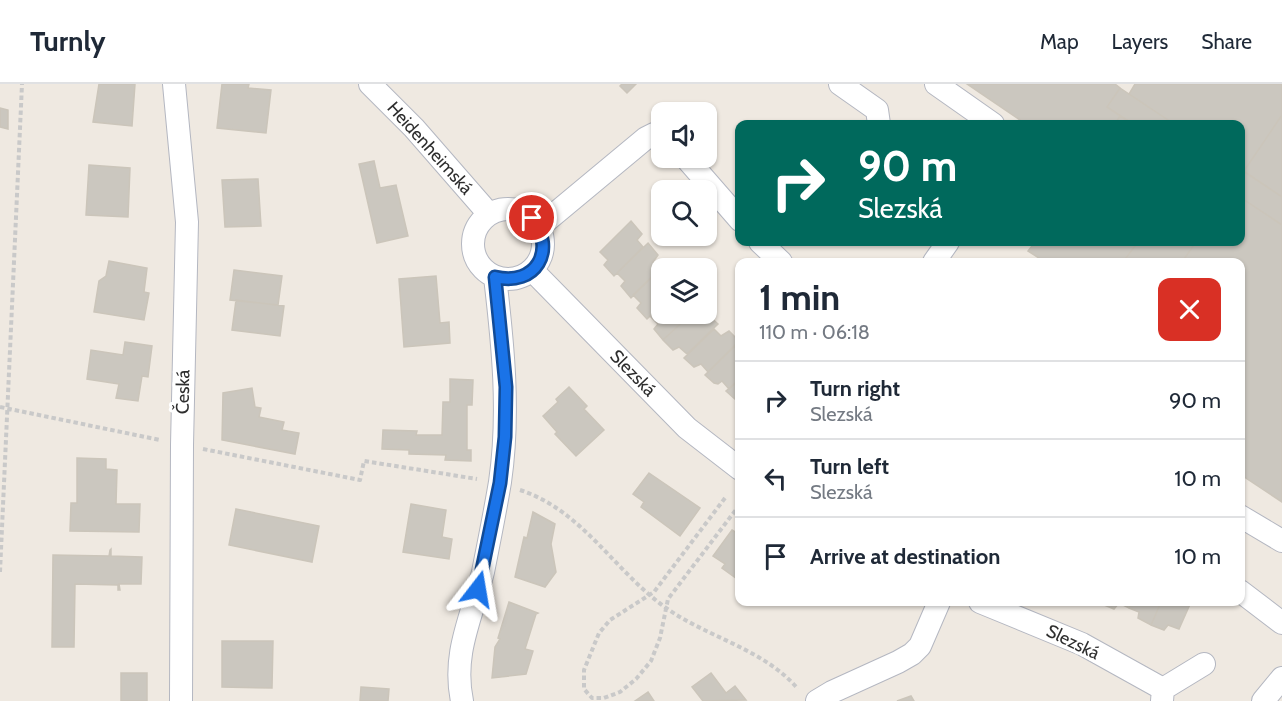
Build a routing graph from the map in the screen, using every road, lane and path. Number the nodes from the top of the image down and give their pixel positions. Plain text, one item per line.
1 (22, 84) edge
2 (174, 84) edge
3 (370, 84) edge
4 (840, 84) edge
5 (936, 84) edge
6 (878, 120) edge
7 (987, 120) edge
8 (651, 136) edge
9 (695, 168) edge
10 (489, 214) junction
11 (735, 214) edge
12 (539, 227) junction
13 (764, 246) edge
14 (778, 258) edge
15 (532, 270) junction
16 (495, 277) junction
17 (0, 407) edge
18 (8, 409) junction
19 (182, 444) junction
20 (735, 465) edge
21 (500, 483) junction
22 (725, 498) dead end
23 (735, 511) edge
24 (1245, 519) edge
25 (1282, 541) edge
26 (0, 572) edge
27 (649, 594) junction
28 (1245, 595) edge
29 (937, 606) edge
30 (990, 606) edge
31 (667, 609) junction
32 (1282, 623) edge
33 (1204, 664) dead end
34 (1282, 678) edge
35 (1162, 695) edge
36 (809, 697) edge
37 (181, 701) edge
38 (462, 701) edge
39 (1263, 701) edge

1 - 18 path
2 - 19 street, Česká
3 - 10 street, Heidenheimská
4 - 6 street
5 - 7 street
8 - 12 street
9 - 11 street
10 - 12 street
10 - 16 street
12 - 15 street
13 - 14 street
15 - 16 street
15 - 20 street, Slezská
16 - 21 street
17 - 18 path
18 - 19 path
18 - 26 path
19 - 21 path
19 - 37 street, Česká
21 - 27 path
21 - 38 street
22 - 27 path
23 - 31 path
24 - 25 street
27 - 31 path
27 - 31 path
28 - 32 street
29 - 36 street
30 - 35 street, Slezská
31 - 36 path
33 - 35 street
34 - 39 street

